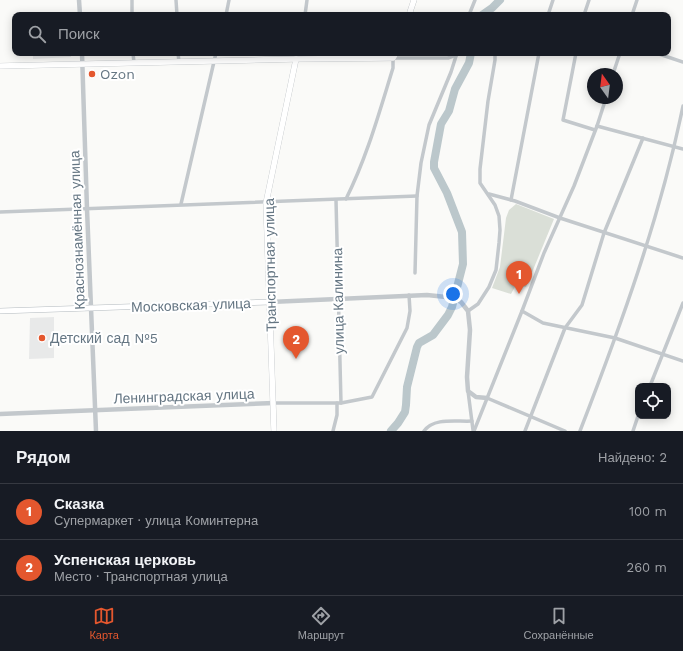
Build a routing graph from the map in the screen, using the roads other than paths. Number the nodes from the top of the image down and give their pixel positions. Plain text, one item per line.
1 (79, 0) edge
2 (132, 0) edge
3 (176, 0) edge
4 (229, 0) edge
5 (308, 0) edge
6 (414, 0) edge
7 (475, 0) edge
8 (553, 0) edge
9 (589, 0) edge
10 (638, 0) edge
11 (80, 12) edge
12 (132, 12) edge
13 (177, 12) edge
14 (227, 12) edge
15 (306, 12) edge
16 (410, 12) edge
17 (470, 12) edge
18 (549, 12) edge
19 (585, 12) edge
20 (633, 12) edge
21 (82, 56) edge
22 (134, 56) edge
23 (178, 56) edge
24 (215, 56) edge
25 (297, 56) edge
26 (394, 56) edge
27 (452, 56) edge
28 (457, 56) edge
29 (495, 56) edge
30 (539, 56) edge
31 (575, 56) edge
32 (619, 56) edge
33 (665, 56) edge
34 (214, 61) junction
35 (179, 62) junction
36 (683, 62) edge
37 (134, 63) junction
38 (83, 64) junction
39 (0, 66) edge
40 (615, 68) edge
41 (604, 104) edge
42 (683, 106) edge
43 (597, 126) junction
44 (595, 130) junction
45 (643, 138) junction
46 (674, 147) junction
47 (683, 149) edge
48 (488, 194) junction
49 (417, 196) junction
50 (346, 199) junction
51 (336, 200) junction
52 (511, 200) junction
53 (266, 202) junction
54 (181, 204) junction
55 (87, 209) junction
56 (0, 212) edge
57 (560, 218) junction
58 (604, 233) junction
59 (646, 247) junction
60 (683, 258) edge
61 (415, 273) dead end
62 (410, 296) junction
63 (338, 299) junction
64 (270, 302) junction
65 (683, 303) edge
66 (91, 308) junction
67 (0, 311) edge
68 (468, 311) junction
69 (522, 311) junction
70 (565, 328) junction
71 (616, 338) junction
72 (663, 355) junction
73 (683, 361) edge
74 (651, 383) edge
75 (468, 391) junction
76 (487, 398) junction
77 (274, 403) junction
78 (339, 403) junction
79 (95, 410) junction
80 (0, 414) edge
81 (530, 416) junction
82 (637, 419) edge
83 (472, 421) junction
84 (96, 431) edge
85 (274, 431) edge
86 (333, 431) edge
87 (424, 431) edge
88 (474, 431) edge
89 (525, 431) edge
90 (565, 431) edge
91 (580, 431) edge
92 (633, 431) edge

1 - 11 street
2 - 12 street
3 - 13 street
4 - 14 street
5 - 15 street
6 - 16 main road
7 - 17 street
8 - 18 street
9 - 19 street
10 - 20 street
21 - 38 street, Краснознамённая улица
22 - 37 street
23 - 35 street
24 - 34 street
25 - 26 main road
25 - 34 main road
25 - 53 main road, Транспортная улица
26 - 27 street
26 - 50 street
28 - 49 street
29 - 48 street
30 - 52 street
31 - 44 street
32 - 40 street
33 - 36 street
34 - 35 main road
34 - 54 street
35 - 37 main road
37 - 38 main road
38 - 39 main road
38 - 55 street, Краснознамённая улица
41 - 43 street
42 - 46 street
43 - 44 street
43 - 45 street
44 - 57 street
45 - 46 street
45 - 58 street
46 - 47 street
46 - 59 street
48 - 52 street
48 - 68 street
49 - 50 street
49 - 61 street
50 - 51 street
51 - 53 street
51 - 63 street, улица Калинина
52 - 57 street
53 - 54 street
53 - 64 main road, Транспортная улица
54 - 55 street
55 - 56 street
55 - 66 street, Краснознамённая улица
57 - 58 street
57 - 69 street
58 - 59 street
58 - 70 street
59 - 60 street
59 - 71 street
62 - 63 street, Московская улица
62 - 68 street, Московская улица
62 - 78 street, Ленинградская улица
63 - 64 street, Московская улица
63 - 78 street, улица Калинина
64 - 66 main road, Московская улица
64 - 77 main road, Транспортная улица
65 - 72 street
66 - 67 main road, Московская улица
66 - 79 street, Краснознамённая улица
68 - 75 street
69 - 70 street
69 - 76 street
70 - 71 street
70 - 81 street
71 - 72 street
71 - 91 street
72 - 73 street
72 - 74 street
75 - 76 street
75 - 83 street
76 - 81 street
76 - 88 street
77 - 78 street, Ленинградская улица
77 - 79 street, Ленинградская улица
77 - 85 main road, Транспортная улица
78 - 86 street, улица Калинина
79 - 80 street, Ленинградская улица
79 - 84 street, Краснознамённая улица
81 - 89 street
81 - 90 street
82 - 92 street
83 - 87 street
83 - 88 street

